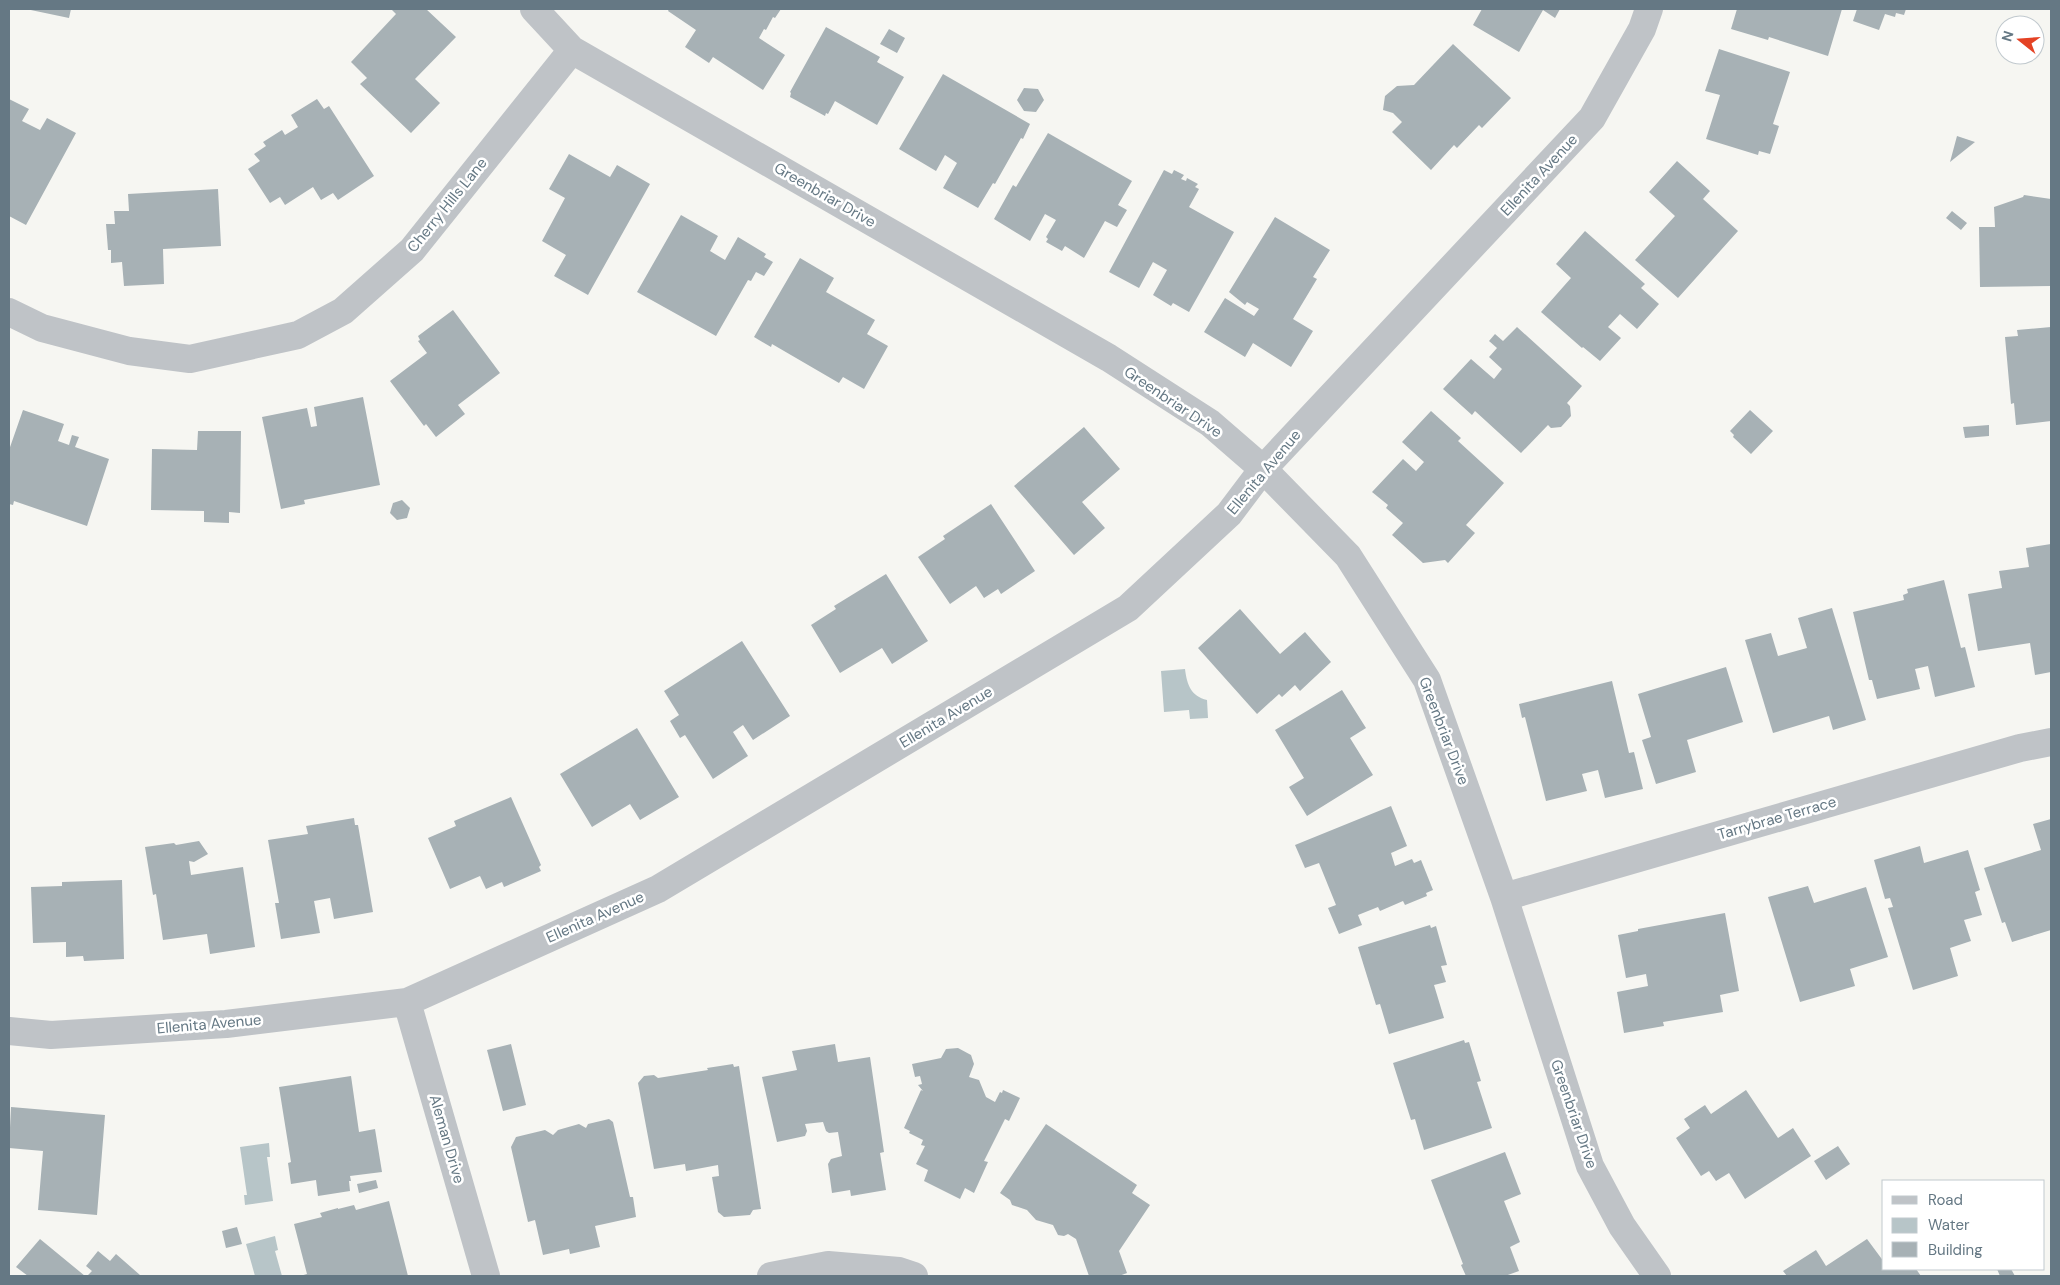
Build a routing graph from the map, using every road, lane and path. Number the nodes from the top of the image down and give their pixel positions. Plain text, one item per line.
1 (534, 9) edge
2 (1649, 9) edge
3 (572, 50) junction
4 (9, 312) edge
5 (1263, 468) junction
6 (2051, 742) edge
7 (1504, 897) junction
8 (407, 1002) junction
9 (9, 1031) edge
10 (486, 1276) edge
11 (771, 1276) edge
12 (914, 1276) edge
13 (1657, 1276) edge

1 - 3 street, Greenbriar Drive
2 - 5 street, Ellenita Avenue
3 - 4 street, Cherry Hills Lane
3 - 5 street, Greenbriar Drive
5 - 7 street, Greenbriar Drive
5 - 8 street, Ellenita Avenue
6 - 7 street, Tarrybrae Terrace
7 - 13 street, Greenbriar Drive
8 - 9 street, Ellenita Avenue
8 - 10 street, Aleman Drive
11 - 12 street

